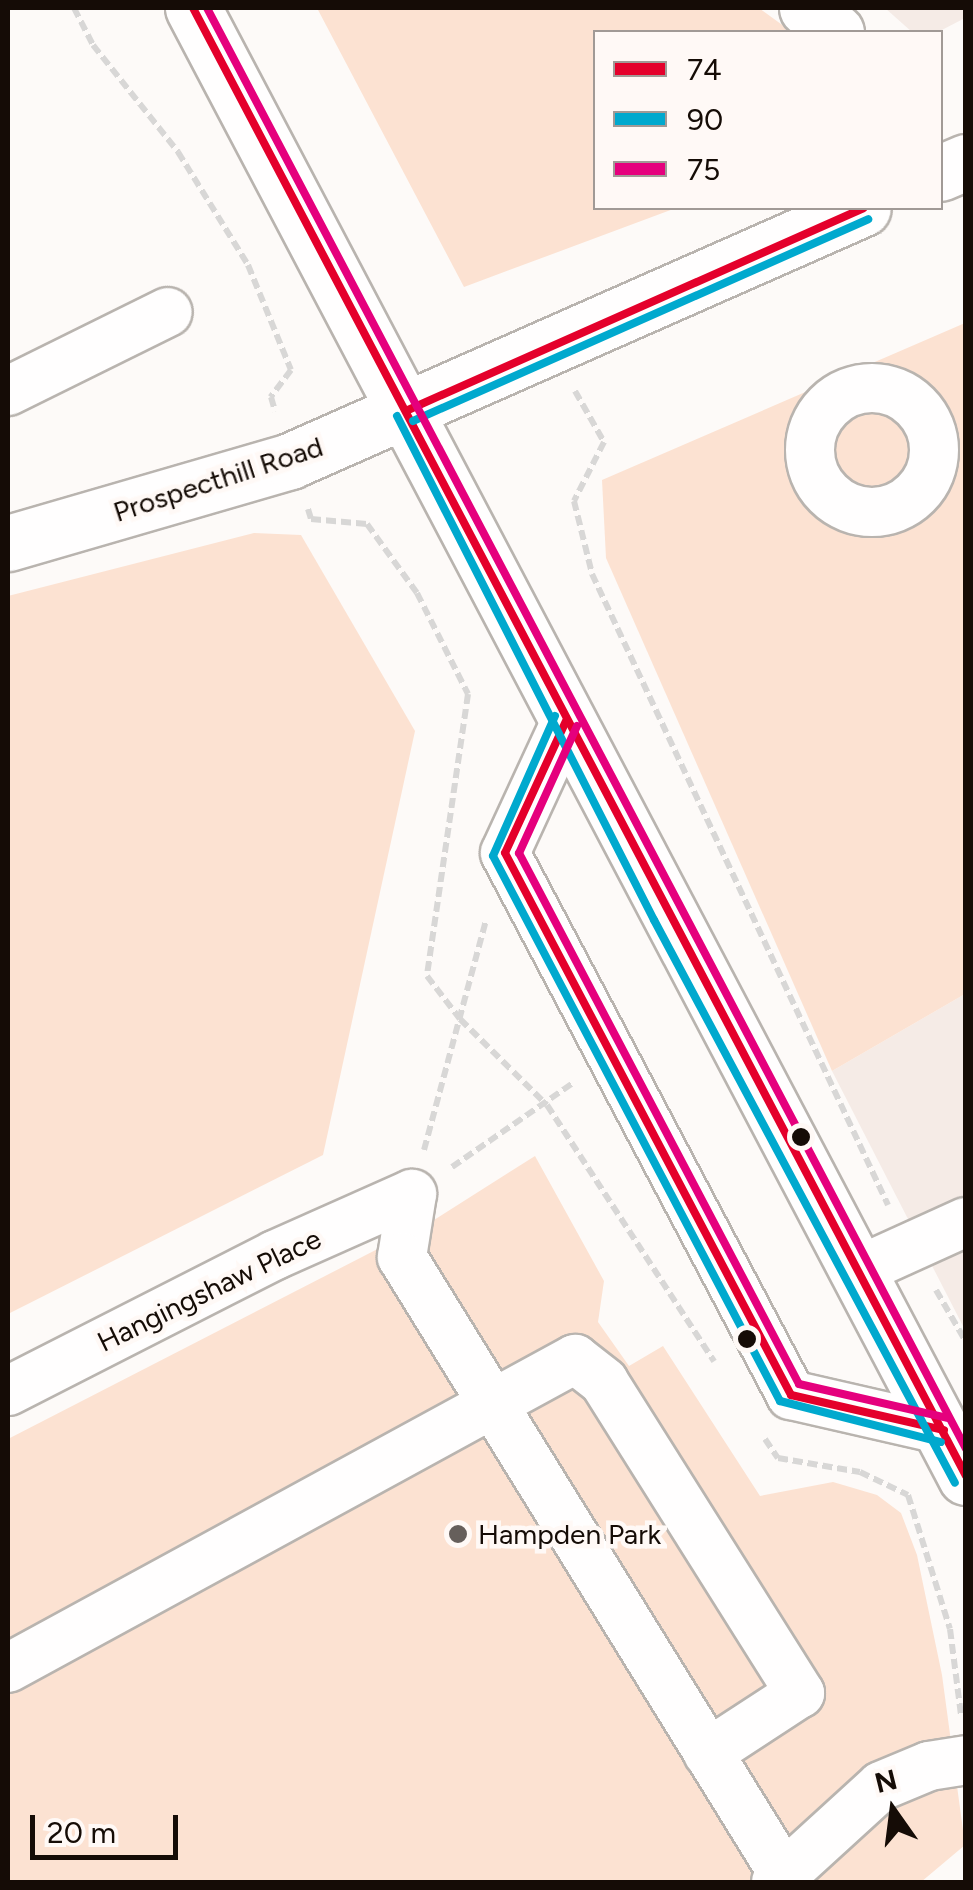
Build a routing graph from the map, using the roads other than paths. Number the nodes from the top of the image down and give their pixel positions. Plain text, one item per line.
1 (194, 8) edge
2 (807, 8) edge
3 (834, 30) edge
4 (858, 210) edge
5 (168, 312) dead end
6 (8, 391) edge
7 (408, 410) junction
8 (8, 543) edge
9 (566, 721) junction
10 (966, 1222) edge
11 (860, 1270) junction
12 (8, 1391) edge
13 (491, 1405) junction
14 (959, 1459) edge
15 (8, 1668) edge
16 (708, 1753) junction
17 (966, 1760) edge
18 (780, 1879) edge

1 - 7 main road
2 - 3 main road
4 - 7 main road, Prospecthill Road
5 - 6 street
7 - 8 main road, Prospecthill Road
7 - 9 main road
9 - 11 main road
9 - 14 street
10 - 11 street
11 - 14 main road
12 - 13 street, Hangingshaw Place
13 - 15 street
13 - 16 street
13 - 16 street
16 - 18 street
17 - 18 street

